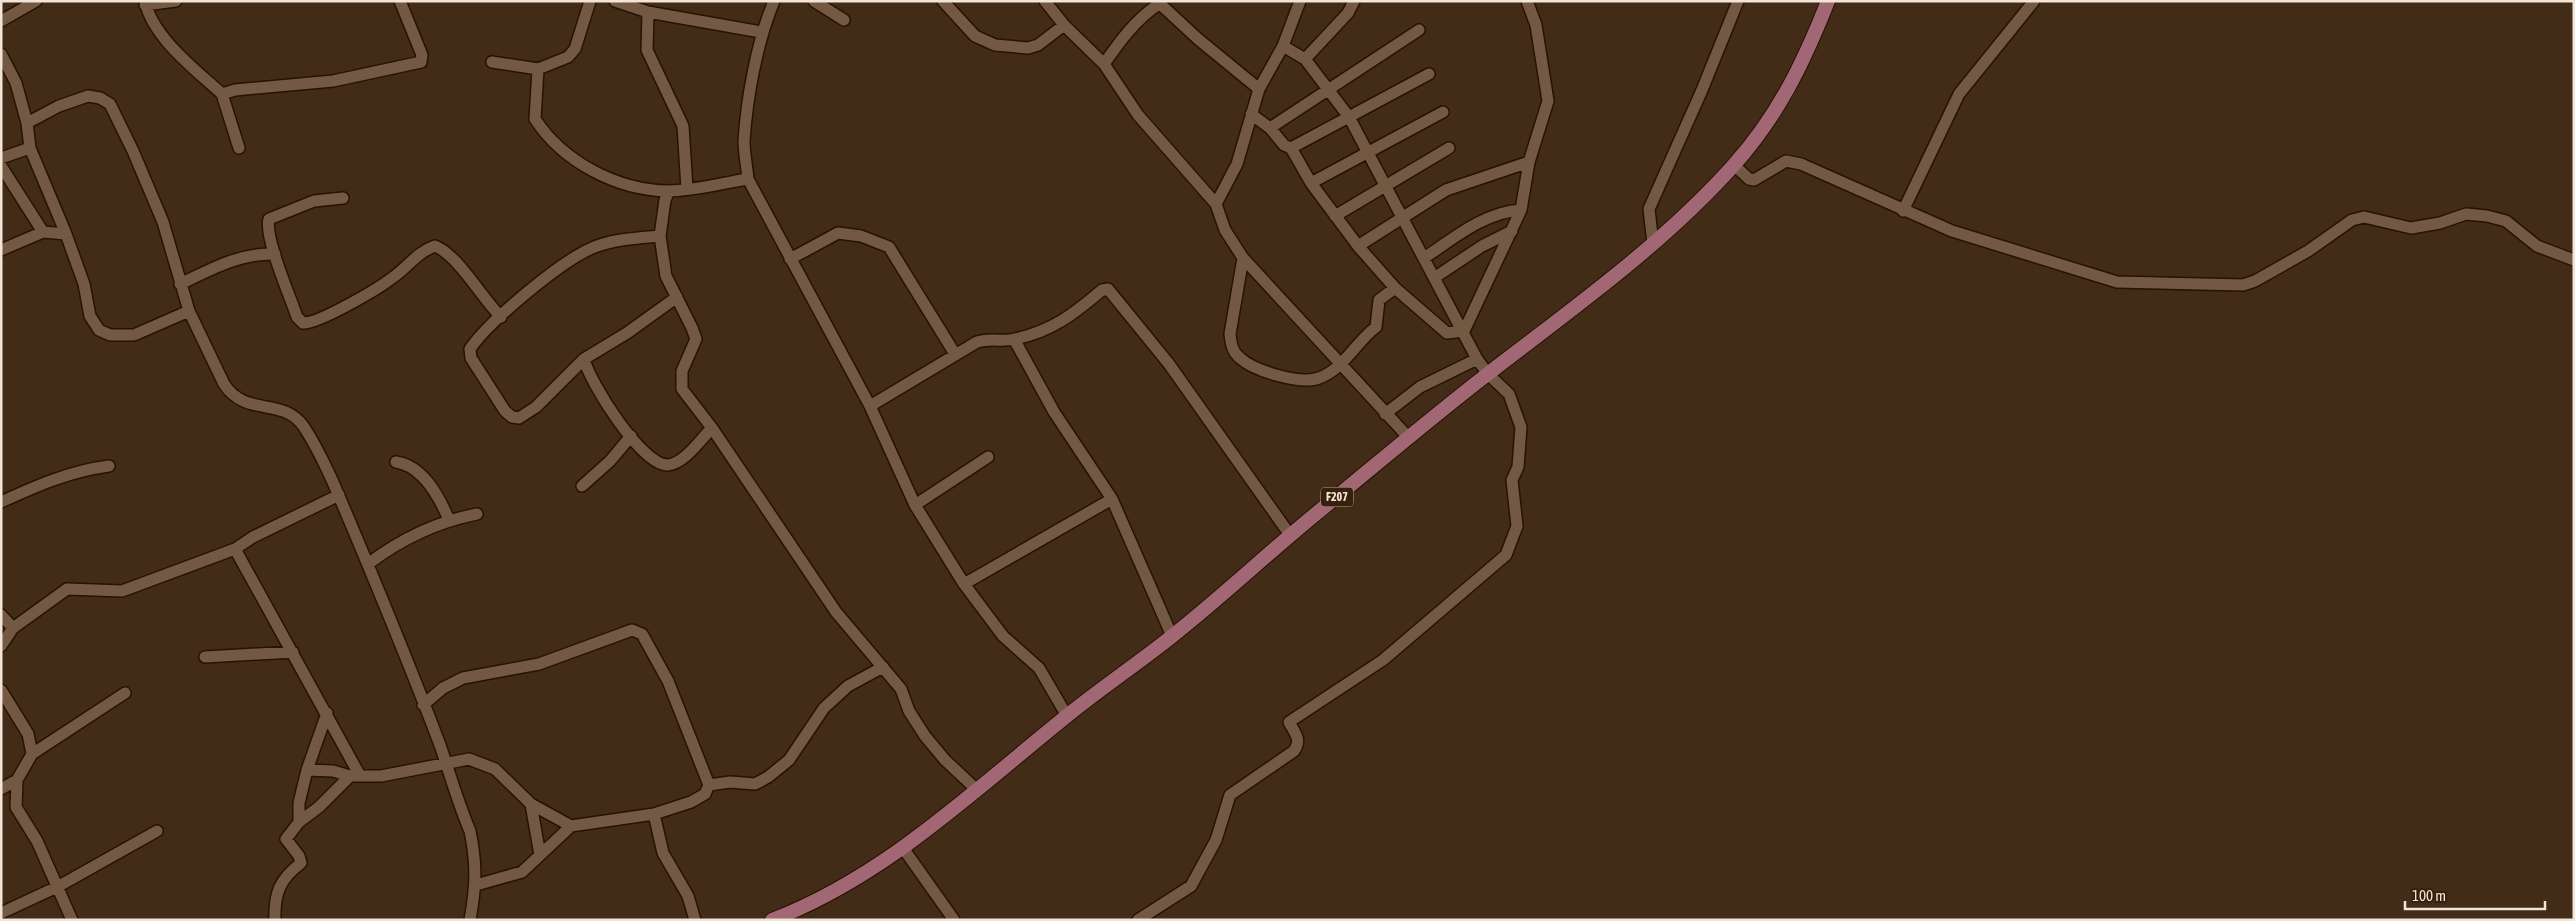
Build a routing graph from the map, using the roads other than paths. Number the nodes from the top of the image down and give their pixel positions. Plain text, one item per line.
1 (36, 1) edge
2 (176, 1) edge
3 (400, 1) edge
4 (590, 1) edge
5 (615, 1) edge
6 (774, 1) edge
7 (814, 1) edge
8 (943, 1) edge
9 (1045, 1) edge
10 (1354, 1) edge
11 (1527, 1) edge
12 (1738, 1) edge
13 (1828, 1) edge
14 (2034, 1) edge
15 (145, 3) edge
16 (1158, 3) edge
17 (1296, 4) edge
18 (648, 12) junction
19 (844, 20) dead end
20 (1, 21) edge
21 (1064, 26) junction
22 (1418, 30) dead end
23 (761, 32) junction
24 (1282, 46) junction
25 (1, 54) edge
26 (1305, 59) junction
27 (492, 62) dead end
28 (1104, 64) junction
29 (538, 69) junction
30 (1429, 74) dead end
31 (1259, 89) junction
32 (1328, 89) junction
33 (222, 94) junction
34 (1444, 112) dead end
35 (1251, 114) junction
36 (1349, 117) junction
37 (27, 124) junction
38 (1270, 128) junction
39 (30, 148) junction
40 (239, 148) dead end
41 (1291, 148) junction
42 (1449, 148) dead end
43 (1367, 154) junction
44 (1, 158) edge
45 (1529, 162) junction
46 (1734, 165) junction
47 (1, 166) edge
48 (748, 179) junction
49 (1310, 183) junction
50 (1384, 185) junction
51 (686, 189) junction
52 (669, 191) junction
53 (343, 198) dead end
54 (1216, 204) junction
55 (1521, 210) junction
56 (1903, 211) junction
57 (1335, 216) junction
58 (1401, 218) junction
59 (43, 232) junction
60 (1512, 232) junction
61 (66, 234) junction
62 (660, 236) junction
63 (1653, 244) junction
64 (1358, 246) junction
65 (1, 250) edge
66 (275, 254) junction
67 (1243, 258) junction
68 (1424, 258) junction
69 (790, 259) junction
70 (2574, 260) edge
71 (1434, 278) junction
72 (180, 284) junction
73 (1395, 288) junction
74 (677, 297) junction
75 (189, 311) junction
76 (500, 317) junction
77 (1464, 331) junction
78 (1014, 339) junction
79 (955, 354) junction
80 (1477, 359) junction
81 (584, 360) junction
82 (1342, 364) junction
83 (1488, 374) junction
84 (870, 406) junction
85 (1385, 414) junction
86 (712, 428) junction
87 (631, 436) junction
88 (1409, 438) junction
89 (988, 457) dead end
90 (396, 462) dead end
91 (108, 466) dead end
92 (582, 486) dead end
93 (339, 495) junction
94 (1112, 499) junction
95 (1, 502) edge
96 (915, 505) junction
97 (477, 514) dead end
98 (450, 520) junction
99 (1290, 535) junction
100 (235, 549) junction
101 (368, 564) junction
102 (964, 584) junction
103 (1, 616) edge
104 (13, 628) junction
105 (1172, 636) junction
106 (1, 646) edge
107 (293, 652) junction
108 (205, 657) dead end
109 (882, 668) junction
110 (1, 690) edge
111 (125, 693) dead end
112 (423, 705) junction
113 (327, 713) junction
114 (1067, 716) junction
115 (32, 754) junction
116 (446, 764) junction
117 (307, 770) junction
118 (355, 775) junction
119 (17, 780) junction
120 (709, 784) junction
121 (1, 789) edge
122 (977, 790) junction
123 (531, 804) junction
124 (654, 814) junction
125 (299, 822) junction
126 (571, 826) junction
127 (157, 831) dead end
128 (903, 848) junction
129 (540, 855) junction
130 (476, 885) junction
131 (58, 886) junction
132 (1, 913) edge
133 (72, 920) edge
134 (274, 920) edge
135 (470, 920) edge
136 (695, 920) edge
137 (772, 920) edge
138 (954, 920) edge
139 (1138, 920) edge

1 - 20 street
2 - 15 street
3 - 33 street
4 - 29 street
5 - 18 street
6 - 23 street
7 - 19 street
8 - 21 street
9 - 21 street
10 - 26 street
11 - 45 street
12 - 63 street
13 - 46 main road, F207
14 - 56 street
15 - 33 street
16 - 28 street
16 - 31 street
17 - 24 street
18 - 23 street
18 - 51 street
21 - 28 street
22 - 32 street
23 - 48 street
24 - 26 street
24 - 31 street
25 - 37 street
26 - 32 street
27 - 29 street
28 - 54 street
29 - 52 street
30 - 36 street
31 - 35 street
32 - 36 street
32 - 38 street
33 - 40 street
34 - 43 street
35 - 38 street
35 - 54 street
36 - 41 street
36 - 43 street
37 - 39 street
37 - 72 street
38 - 41 street
39 - 44 street
39 - 61 street
41 - 49 street
42 - 50 street
43 - 49 street
43 - 50 street
45 - 55 street
45 - 58 street
46 - 56 street
46 - 63 main road, F207
47 - 59 street
48 - 51 street
48 - 69 street
49 - 57 street
50 - 57 street
50 - 58 street
51 - 52 street
52 - 62 street
53 - 66 street
54 - 67 street
55 - 60 street
55 - 68 street
56 - 70 street
57 - 64 street
58 - 64 street
58 - 68 street
59 - 61 street
59 - 65 street
60 - 71 street
60 - 77 street
61 - 75 street
62 - 74 street
62 - 76 street
63 - 83 main road, F207
64 - 73 street
66 - 72 street
66 - 76 street
67 - 82 street
67 - 82 street
68 - 71 street
69 - 79 street
69 - 84 street
71 - 77 street
72 - 75 street
73 - 77 street
73 - 82 street
74 - 81 street
74 - 86 street
75 - 93 street
76 - 81 street
77 - 80 street
78 - 79 street
78 - 94 street
78 - 99 street
79 - 84 street
80 - 83 street
80 - 85 street
81 - 87 street
82 - 85 street
83 - 88 main road, F207
83 - 139 street
84 - 96 street
85 - 88 street
86 - 87 street
86 - 109 street
87 - 92 street
88 - 99 main road, F207
89 - 96 street
90 - 98 street
91 - 95 street
93 - 100 street
93 - 101 street
94 - 102 street
94 - 105 street
96 - 102 street
97 - 98 street
98 - 101 street
99 - 105 main road, F207
100 - 104 street
100 - 107 street
101 - 112 street
102 - 114 street
103 - 104 street
104 - 106 street
105 - 114 main road, F207
107 - 108 street
107 - 113 street
109 - 120 street
109 - 122 street
110 - 115 street
111 - 115 street
112 - 116 street
112 - 120 street
113 - 117 street
113 - 118 street
114 - 122 main road, F207
115 - 119 street
116 - 118 street
116 - 123 street
116 - 130 street
117 - 118 street
117 - 125 street
118 - 125 street
119 - 121 street
119 - 131 street
120 - 124 street
122 - 128 main road, F207
123 - 126 street
123 - 129 street
124 - 126 street
124 - 136 street
125 - 134 street
126 - 129 street
127 - 131 street
128 - 137 main road, F207
128 - 138 street
129 - 130 street
130 - 135 street
131 - 132 street
131 - 133 street

